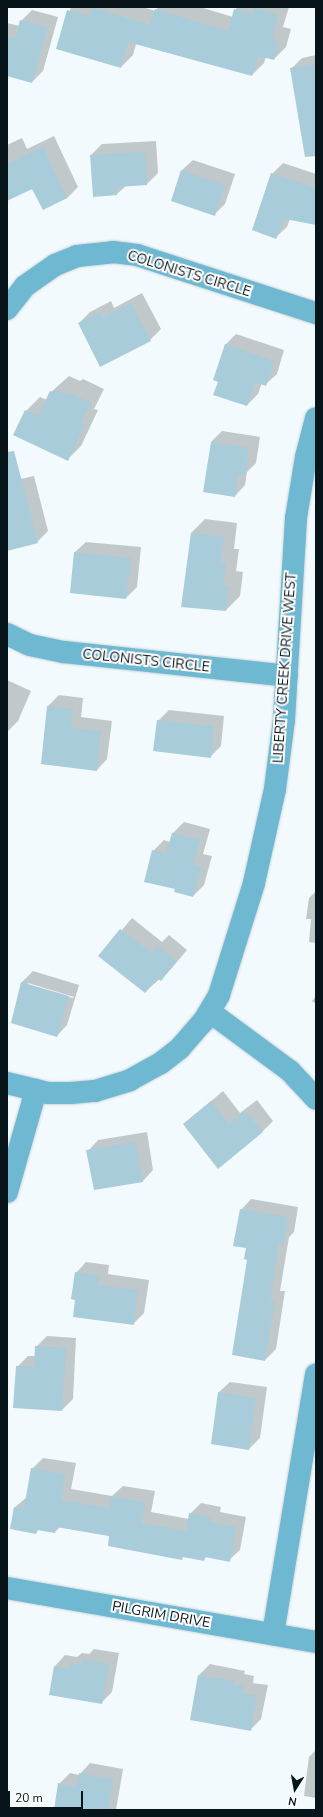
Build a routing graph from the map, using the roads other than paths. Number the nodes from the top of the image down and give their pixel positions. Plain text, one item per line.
1 (7, 308) edge
2 (316, 313) edge
3 (316, 418) edge
4 (7, 634) edge
5 (287, 676) junction
6 (210, 1012) junction
7 (7, 1083) edge
8 (36, 1090) junction
9 (316, 1099) edge
10 (7, 1192) edge
11 (316, 1375) edge
12 (7, 1588) edge
13 (273, 1634) junction
14 (316, 1642) edge

1 - 2 street, COLONISTS CIRCLE
3 - 5 street, LIBERTY CREEK DRIVE WEST
4 - 5 street, COLONISTS CIRCLE
5 - 6 street, LIBERTY CREEK DRIVE WEST
6 - 8 street, LIBERTY CREEK DRIVE WEST
6 - 9 street
7 - 8 street, LIBERTY CREEK DRIVE WEST
8 - 10 street
11 - 13 street
12 - 13 street, PILGRIM DRIVE
13 - 14 street, PILGRIM DRIVE

